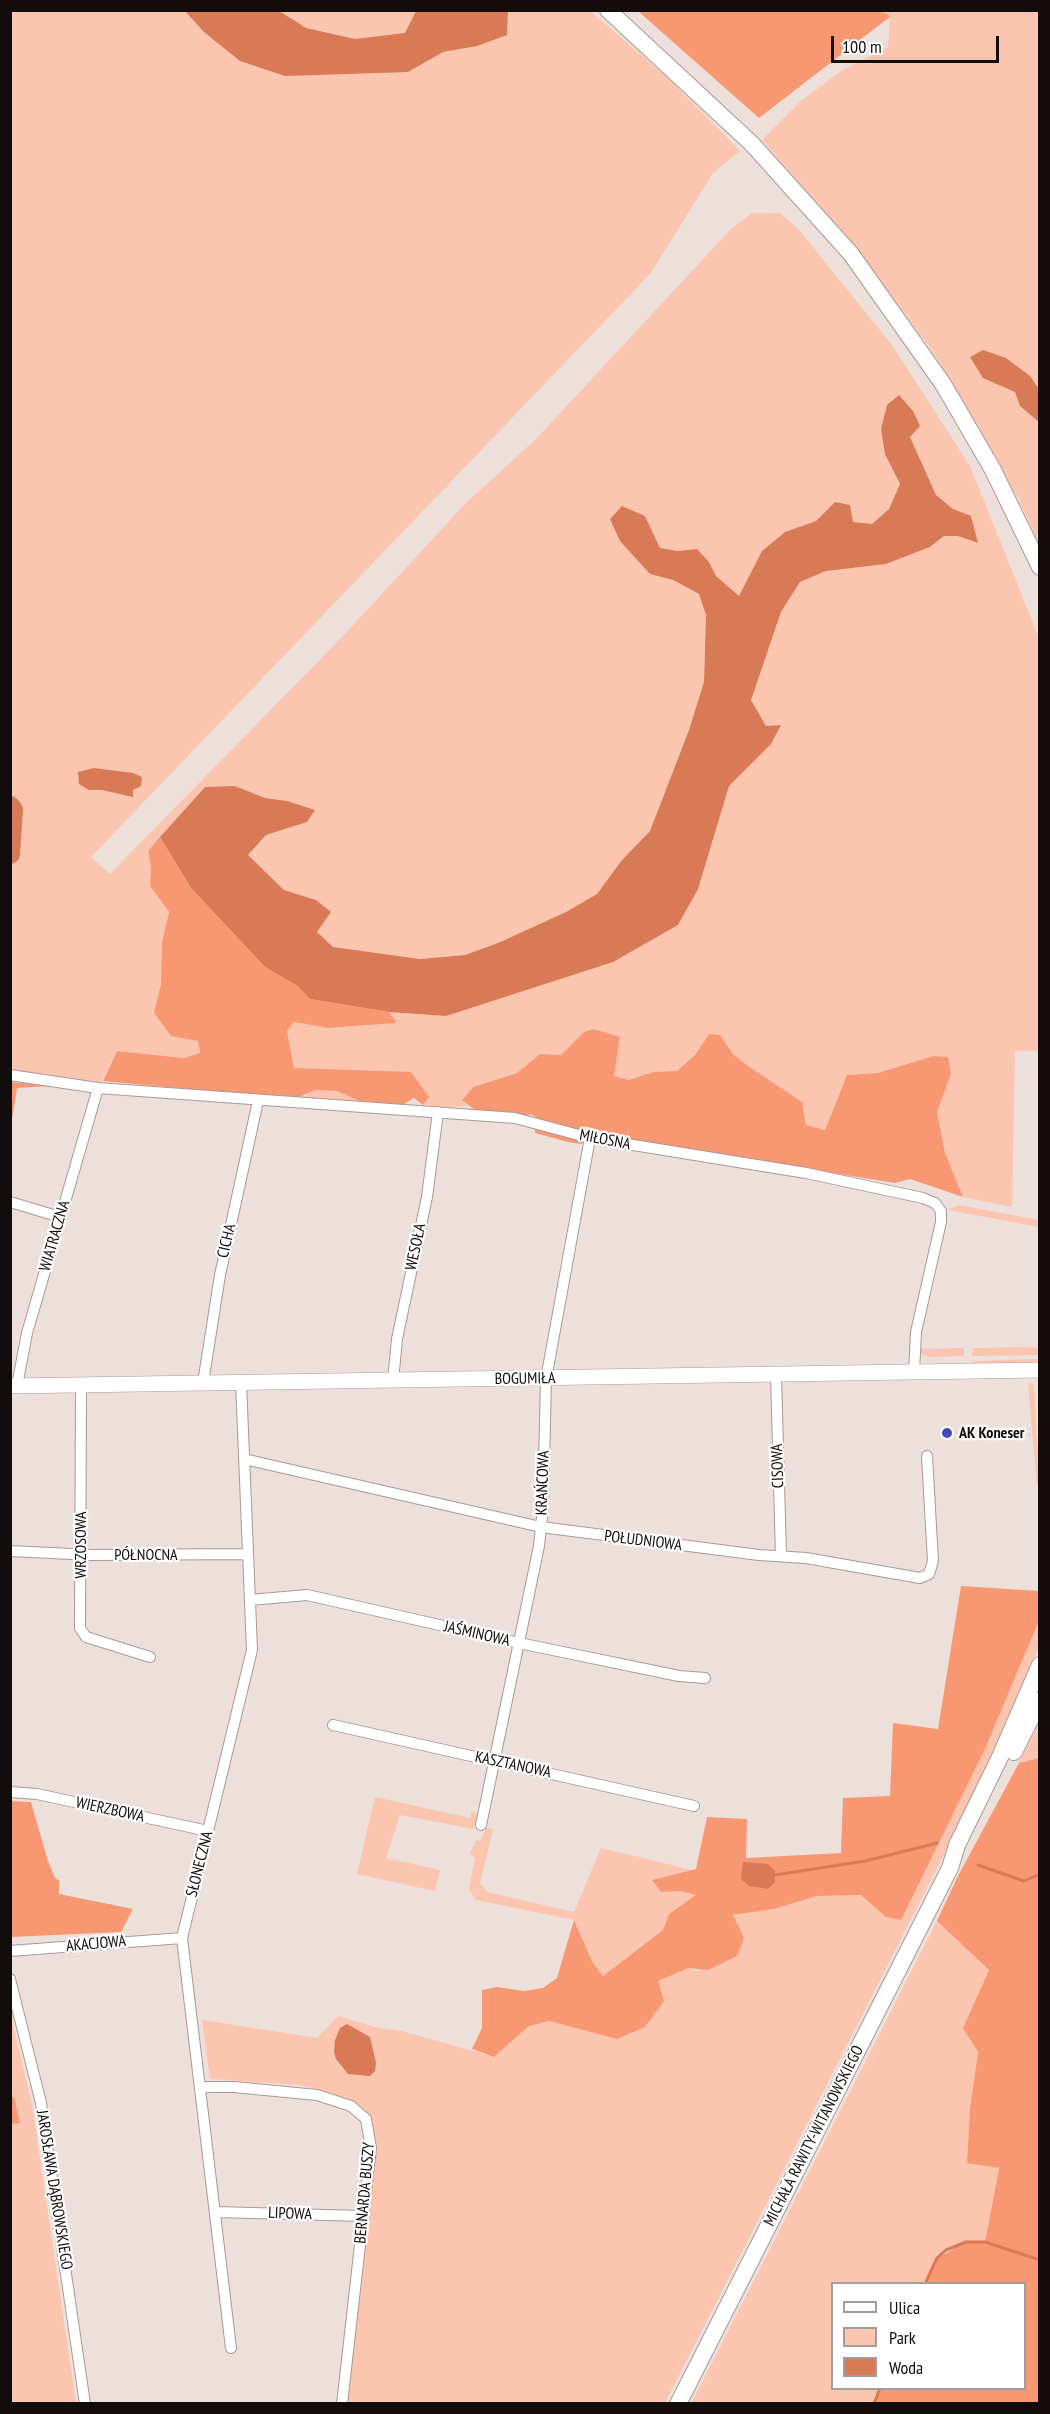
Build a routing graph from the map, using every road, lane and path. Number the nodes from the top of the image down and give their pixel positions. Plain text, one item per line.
1 (608, 10) edge
2 (1040, 567) edge
3 (10, 1075) edge
4 (98, 1088) junction
5 (258, 1101) junction
6 (438, 1112) junction
7 (590, 1138) junction
8 (10, 1202) edge
9 (60, 1217) junction
10 (1040, 1370) edge
11 (914, 1372) junction
12 (776, 1375) junction
13 (546, 1379) junction
14 (393, 1381) junction
15 (241, 1382) junction
16 (203, 1383) junction
17 (81, 1384) junction
18 (14, 1386) edge
19 (927, 1456) dead end
20 (244, 1459) junction
21 (541, 1527) junction
22 (10, 1551) edge
23 (81, 1554) junction
24 (246, 1554) junction
25 (781, 1556) junction
26 (250, 1600) junction
27 (519, 1643) junction
28 (150, 1658) dead end
29 (1040, 1665) edge
30 (705, 1678) dead end
31 (1040, 1700) edge
32 (333, 1725) dead end
33 (494, 1761) junction
34 (10, 1792) edge
35 (694, 1806) dead end
36 (481, 1825) dead end
37 (208, 1831) junction
38 (950, 1868) junction
39 (182, 1938) junction
40 (10, 1951) edge
41 (10, 1979) edge
42 (200, 2087) junction
43 (215, 2212) junction
44 (364, 2216) junction
45 (231, 2348) dead end
46 (85, 2403) edge
47 (342, 2403) edge
48 (678, 2403) edge

1 - 2 main road
3 - 4 street, MIŁOSNA
4 - 5 street, MIŁOSNA
4 - 9 street, WIATRACZNA
5 - 6 street, MIŁOSNA
5 - 16 street, CICHA
6 - 7 street, MIŁOSNA
6 - 14 street, WESOŁA
7 - 11 street, MIŁOSNA
7 - 13 street, KRAŃCOWA
8 - 9 street
9 - 18 street, WIATRACZNA
10 - 11 street, BOGUMIŁA
11 - 12 street, BOGUMIŁA
12 - 13 street, BOGUMIŁA
12 - 25 street, CISOWA
13 - 14 street, BOGUMIŁA
13 - 21 street, KRAŃCOWA
14 - 15 street, BOGUMIŁA
15 - 16 street, BOGUMIŁA
15 - 20 street, SŁONECZNA
16 - 17 street, BOGUMIŁA
17 - 18 street, BOGUMIŁA
17 - 23 street, WRZOSOWA
19 - 25 street, POŁUDNIOWA
20 - 21 street, POŁUDNIOWA
20 - 24 street, SŁONECZNA
21 - 25 street, POŁUDNIOWA
21 - 27 street, KRAŃCOWA
22 - 23 street, PÓŁNOCNA
23 - 24 street, PÓŁNOCNA
23 - 28 street, WRZOSOWA
24 - 26 street, SŁONECZNA
26 - 27 street, JAŚMINOWA
26 - 37 street, SŁONECZNA
27 - 30 street, JAŚMINOWA
27 - 33 street, KRAŃCOWA
29 - 38 main road, MICHAŁA RAWITY-WITANOWSKIEGO
31 - 38 main road, MICHAŁA RAWITY-WITANOWSKIEGO
32 - 33 street, KASZTANOWA
33 - 35 street, KASZTANOWA
33 - 36 street, KRAŃCOWA
34 - 37 street, WIERZBOWA
37 - 39 street, SŁONECZNA
38 - 48 main road, MICHAŁA RAWITY-WITANOWSKIEGO
39 - 40 street, AKACJOWA
39 - 42 street, SŁONECZNA
41 - 46 street, JAROSŁAWA DĄBROWSKIEGO
42 - 43 street, SŁONECZNA
42 - 44 street, BERNARDA BUSZY
43 - 44 street, LIPOWA
43 - 45 street, SŁONECZNA
44 - 47 street, BERNARDA BUSZY

